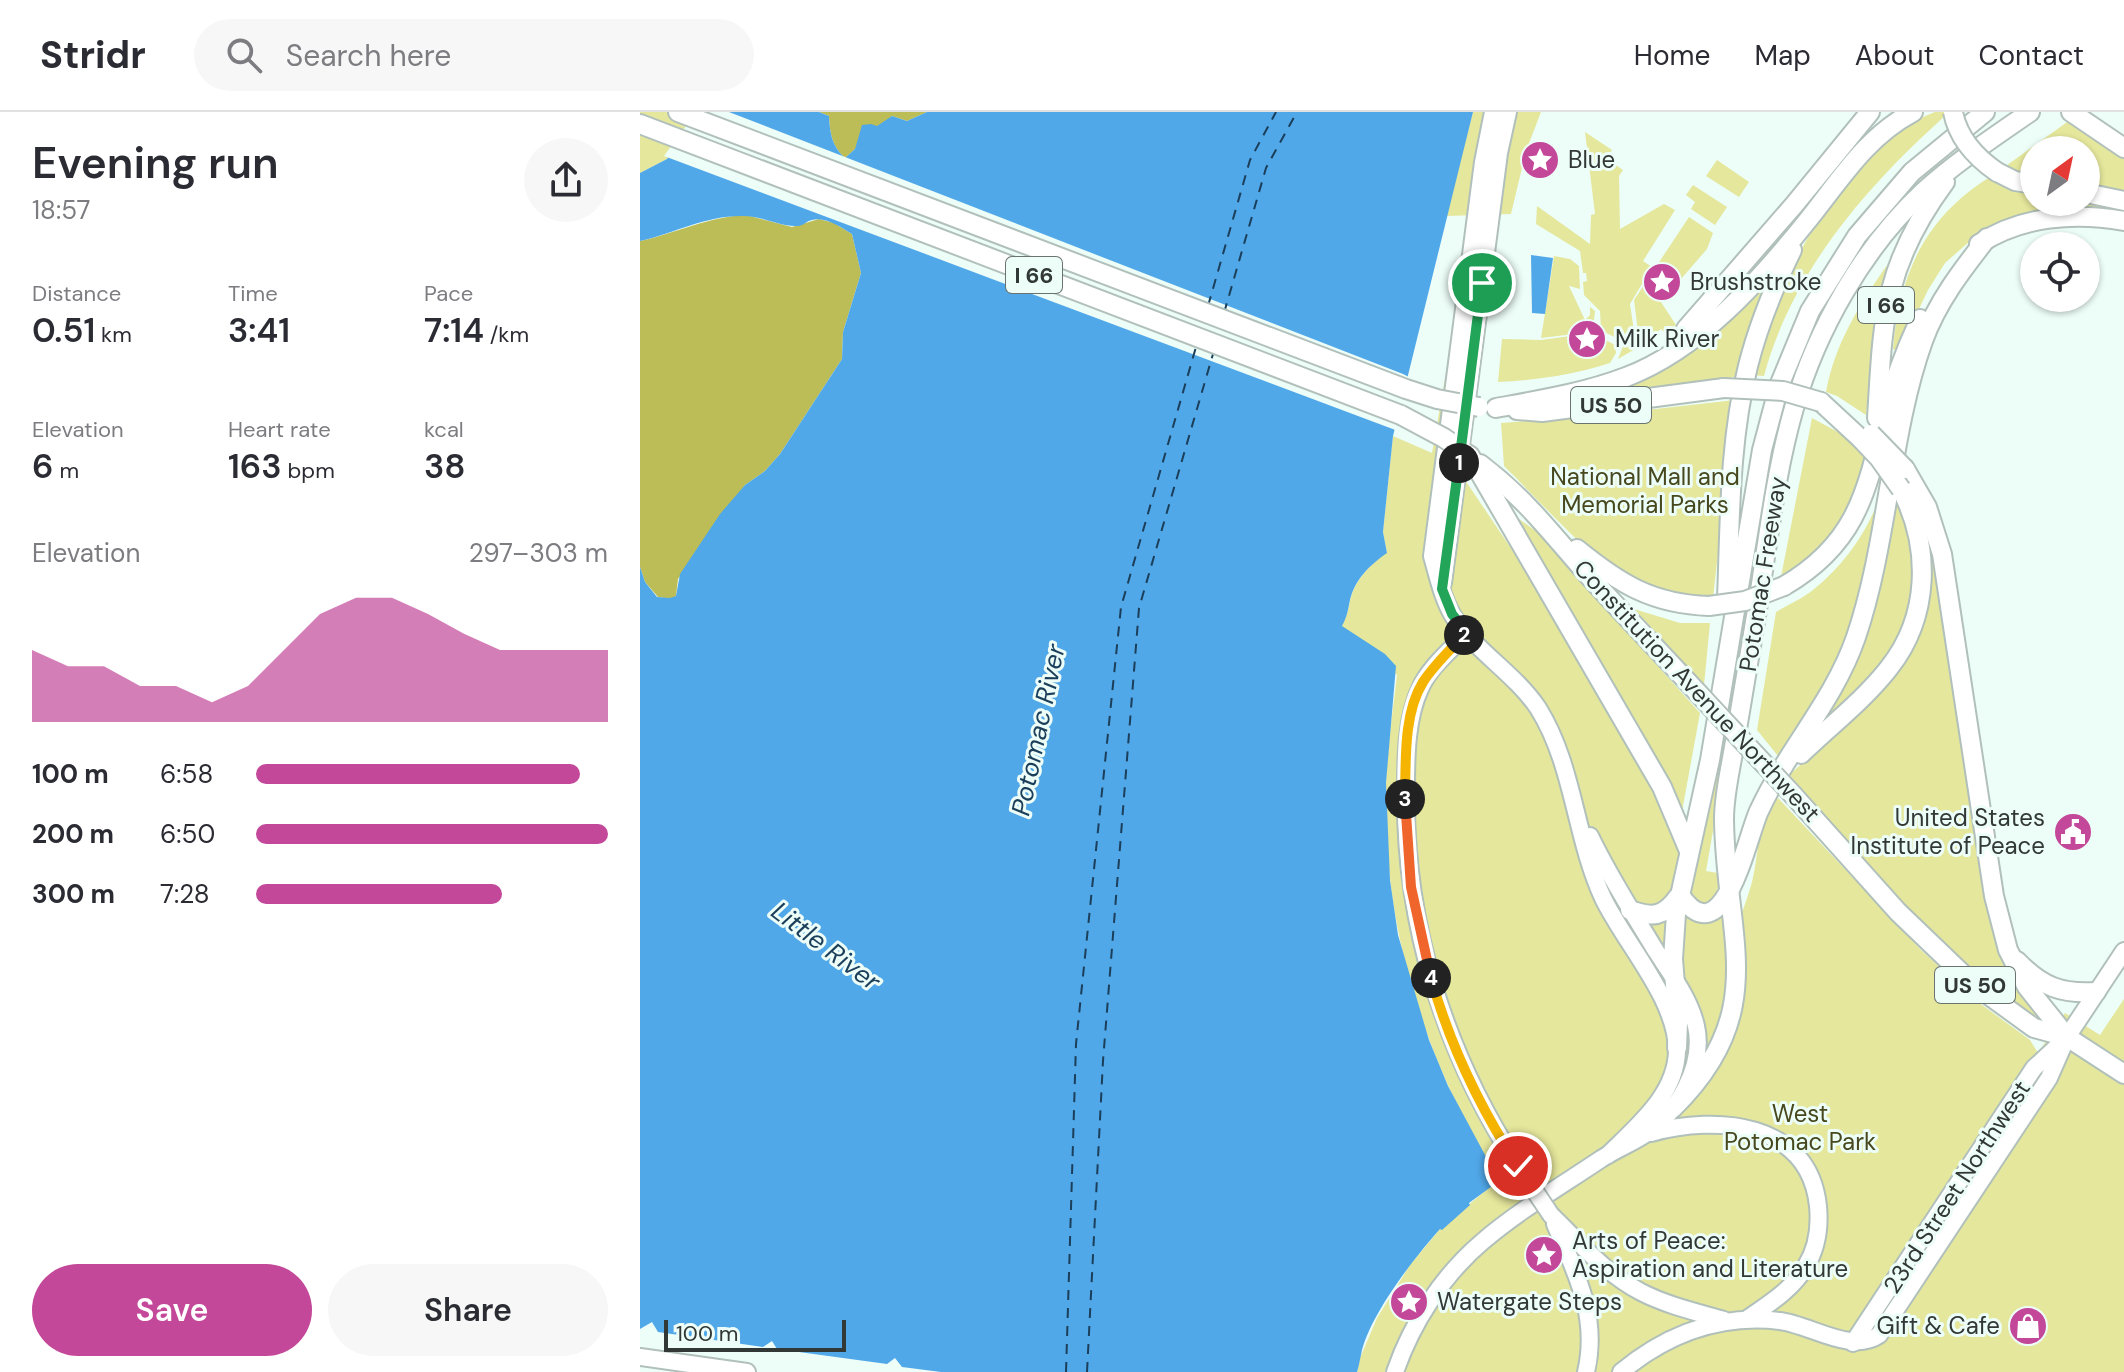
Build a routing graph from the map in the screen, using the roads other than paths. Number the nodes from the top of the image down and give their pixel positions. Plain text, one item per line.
1 (678, 112) edge
2 (1493, 112) edge
3 (1508, 112) edge
4 (1870, 112) edge
5 (1913, 112) edge
6 (1953, 112) edge
7 (1985, 112) edge
8 (2030, 112) edge
9 (2074, 114) edge
10 (640, 126) edge
11 (2124, 148) edge
12 (1963, 161) junction
13 (2020, 182) edge
14 (2100, 196) edge
15 (2124, 201) edge
16 (1811, 217) junction
17 (2124, 221) edge
18 (1987, 238) junction
19 (1593, 388) junction
20 (1488, 407) junction
21 (1862, 433) junction
22 (1470, 456) junction
23 (1873, 468) junction
24 (1547, 524) junction
25 (1442, 589) junction
26 (1467, 633) junction
27 (1724, 670) junction
28 (1781, 772) junction
29 (1572, 798) junction
30 (1689, 851) junction
31 (1680, 895) junction
32 (1728, 895) junction
33 (1630, 910) junction
34 (2008, 950) junction
35 (2124, 951) edge
36 (1673, 979) junction
37 (2096, 992) junction
38 (2067, 1037) junction
39 (1677, 1048) junction
40 (2124, 1074) edge
41 (1673, 1108) junction
42 (1645, 1134) junction
43 (1608, 1155) junction
44 (1570, 1242) junction
45 (1747, 1320) junction
46 (1727, 1321) junction
47 (640, 1357) edge
48 (747, 1372) edge
49 (1395, 1372) edge
50 (1586, 1372) edge
51 (1621, 1372) edge

1 - 20 highway, I 66, bridge
2 - 25 main road
3 - 25 main road
4 - 19 highway, I 66
5 - 16 highway
6 - 13 highway, bridge
7 - 27 highway, Potomac Freeway
8 - 12 highway, Potomac Freeway / I 66
9 - 11 highway
10 - 22 highway, I 66, bridge
12 - 23 highway, I 66
12 - 32 highway, Potomac Freeway
14 - 15 highway
16 - 19 highway
16 - 27 highway
17 - 18 highway
18 - 23 highway
18 - 28 highway
19 - 20 highway, I 66
20 - 21 highway, Constitution Avenue Northwest / US 50, bridge
21 - 28 highway, bridge
21 - 34 highway, Constitution Avenue Northwest / US 50, bridge
22 - 24 highway, I 66
22 - 30 highway
23 - 24 highway, I 66, bridge
24 - 38 highway, Constitution Avenue Northwest / US 50, bridge
25 - 26 main road
26 - 29 main road
26 - 44 main road, bridge
27 - 30 highway, Potomac Freeway
28 - 32 highway
29 - 33 main road
29 - 39 main road
30 - 31 highway, Potomac Freeway
31 - 32 highway
31 - 33 highway
31 - 36 highway, Potomac Freeway
32 - 41 highway, Potomac Freeway
33 - 36 main road
34 - 37 highway
34 - 38 highway, Constitution Avenue Northwest / US 50
35 - 37 main road, 23rd Street Northwest
36 - 39 highway, Potomac Freeway
36 - 41 main road
37 - 38 main road, 23rd Street Northwest
38 - 40 highway, Constitution Avenue Northwest / US 50
38 - 45 main road, 23rd Street Northwest
39 - 43 main road
41 - 42 main road
42 - 43 main road
42 - 45 main road
43 - 49 main road
44 - 46 main road
44 - 50 main road
45 - 46 main road
46 - 51 main road
47 - 48 main road

